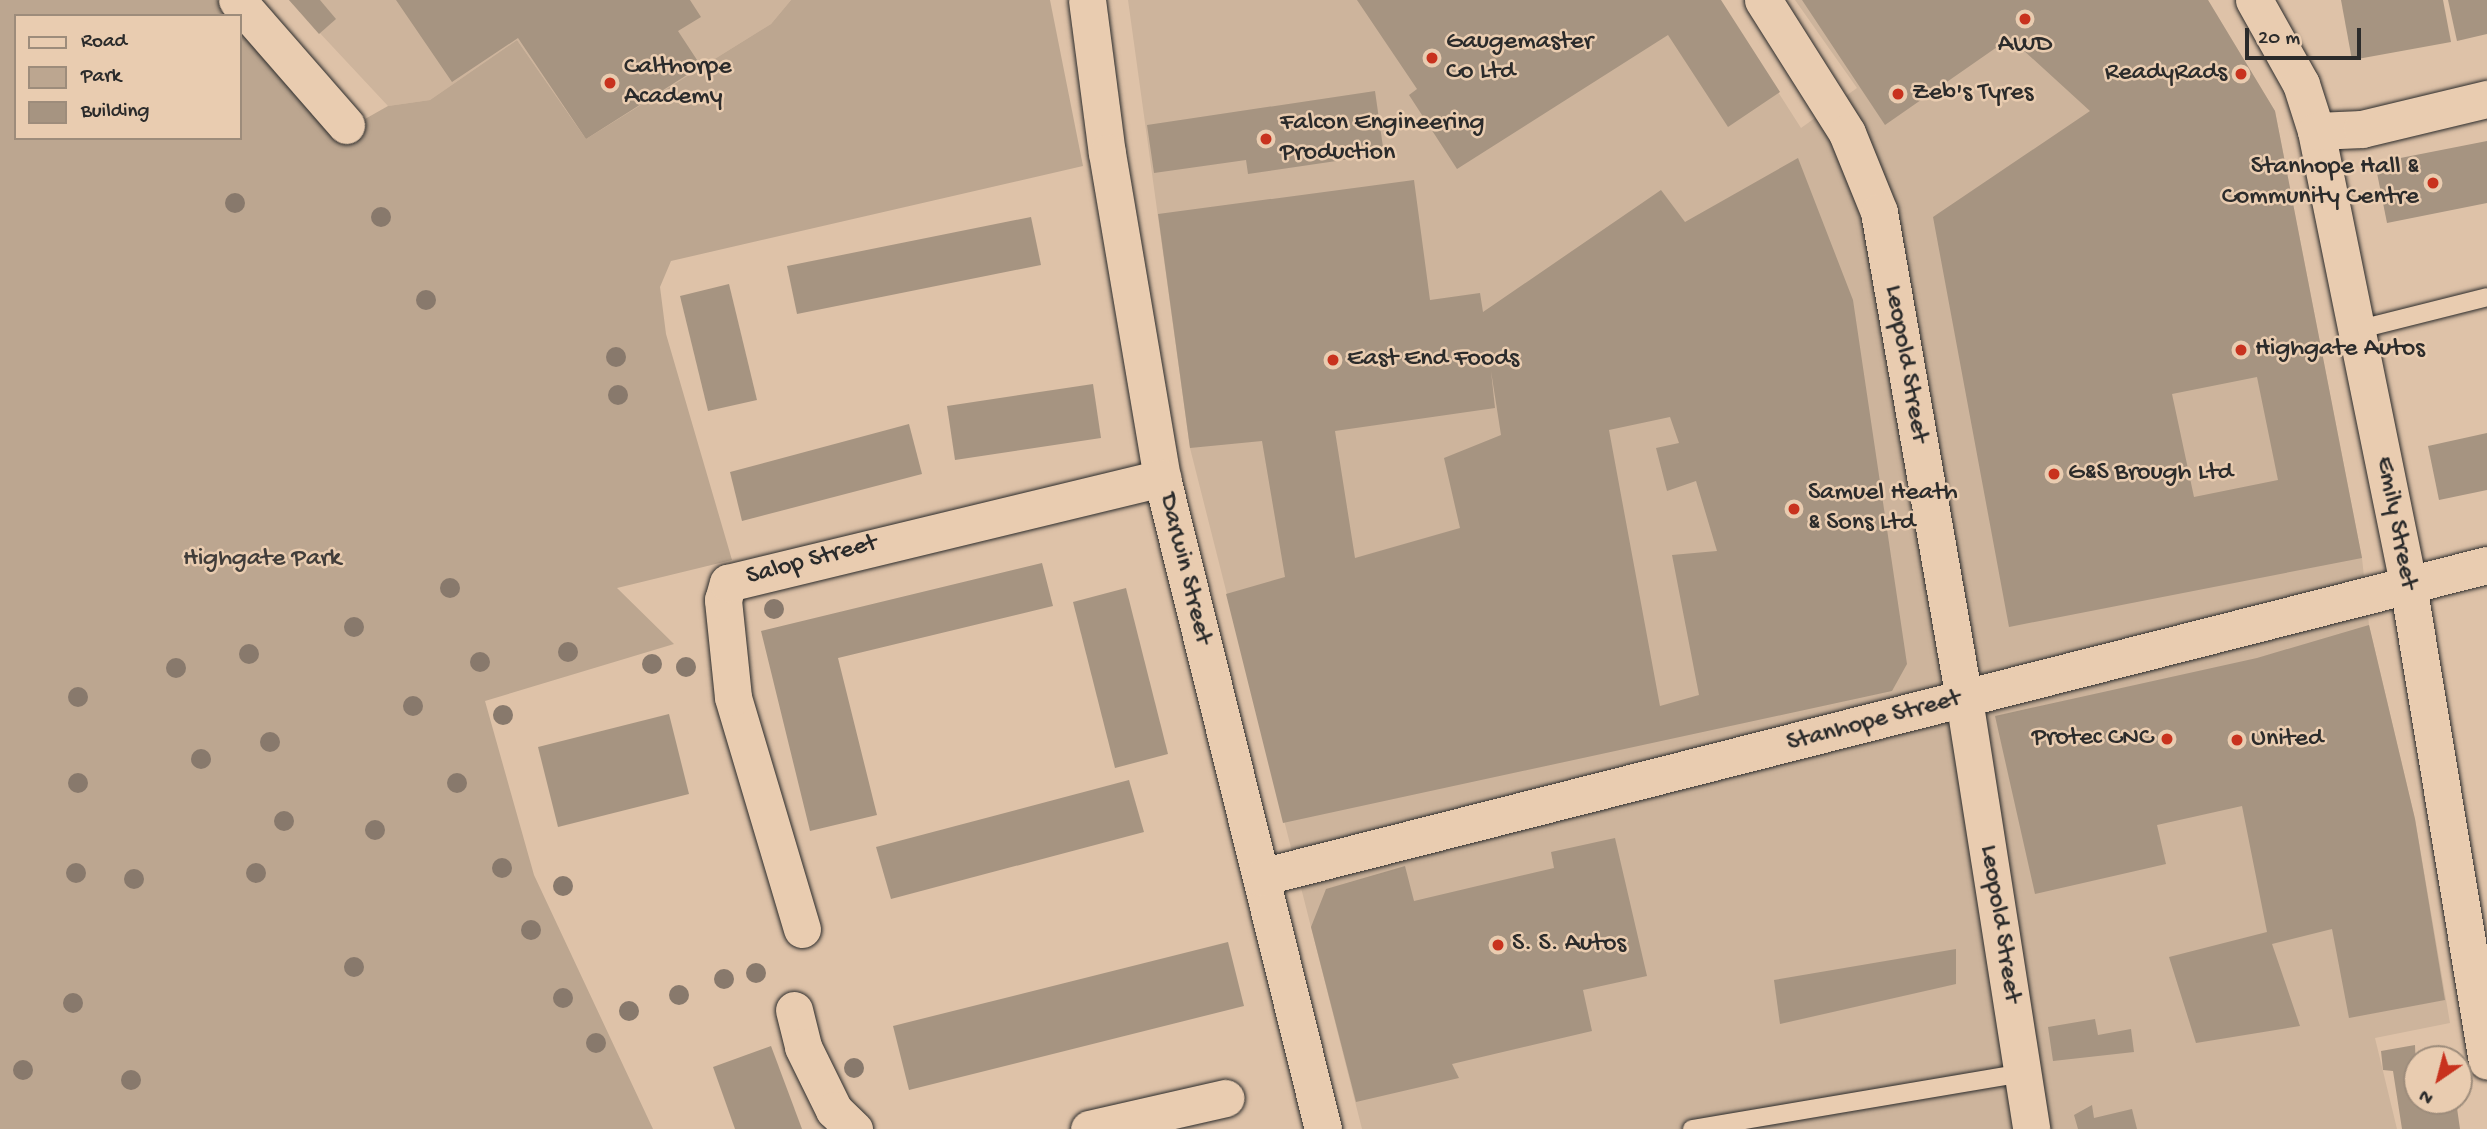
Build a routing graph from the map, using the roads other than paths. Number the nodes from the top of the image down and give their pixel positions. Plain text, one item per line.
1 (237, 0) edge
2 (1087, 0) edge
3 (1763, 0) edge
4 (2254, 0) edge
5 (2487, 99) edge
6 (346, 125) dead end
7 (2316, 131) junction
8 (2487, 297) edge
9 (2356, 330) junction
10 (1162, 478) junction
11 (2487, 565) edge
12 (2408, 586) junction
13 (1964, 699) junction
14 (1261, 877) junction
15 (802, 929) dead end
16 (794, 1010) dead end
17 (2487, 1060) edge
18 (2022, 1073) junction
19 (1226, 1098) dead end
20 (854, 1129) edge
21 (1089, 1129) edge
22 (1323, 1129) edge
23 (1692, 1129) edge
24 (2031, 1129) edge

1 - 6 street
2 - 10 street, Darwin Street
3 - 13 street, Leopold Street
4 - 7 street, Emily Street
5 - 7 street
7 - 9 street, Emily Street
8 - 9 lane
9 - 12 street, Emily Street
10 - 14 street, Darwin Street
10 - 15 street, Salop Street
11 - 12 street, Stanhope Street
12 - 13 street, Stanhope Street
12 - 17 street, Emily Street
13 - 14 street, Stanhope Street
13 - 18 street, Leopold Street
14 - 22 street, Darwin Street
16 - 20 street
18 - 23 lane
18 - 24 street, Leopold Street
19 - 21 street

